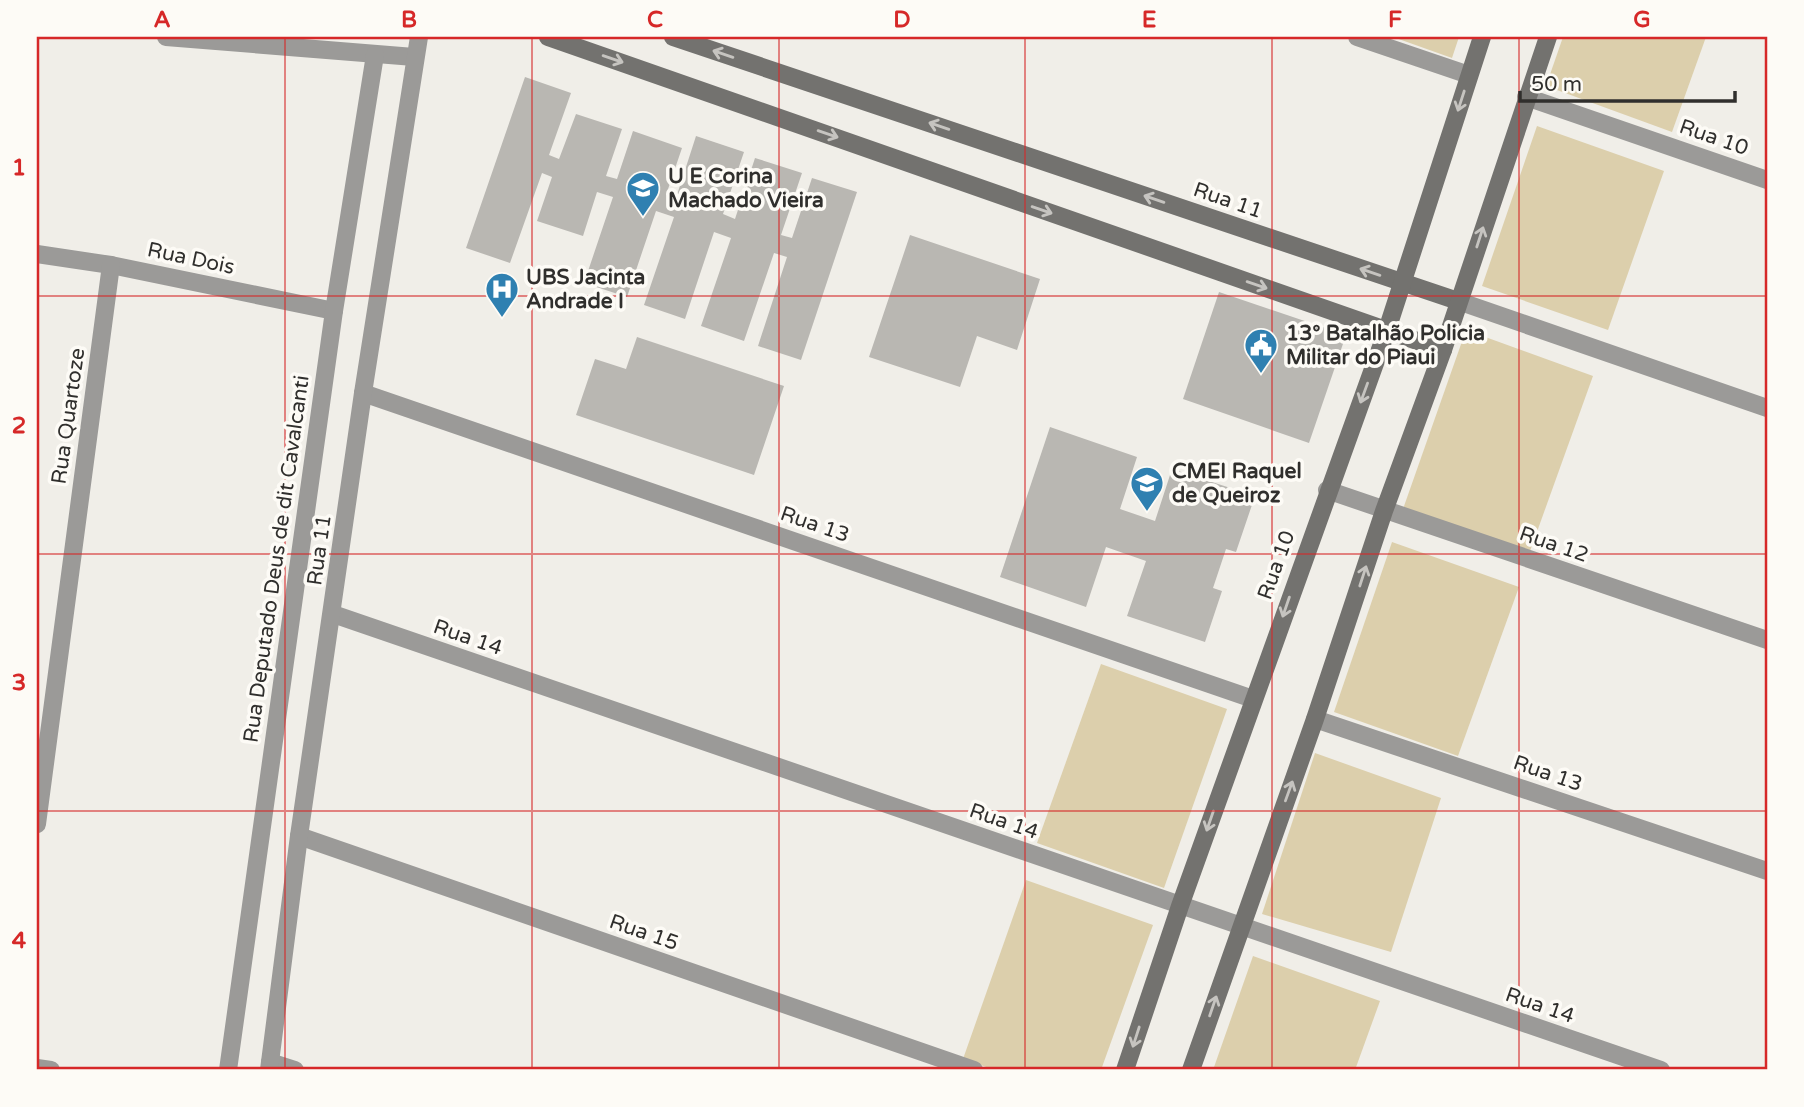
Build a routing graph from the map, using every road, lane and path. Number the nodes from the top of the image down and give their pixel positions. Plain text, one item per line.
1 (166, 37) edge
2 (419, 37) edge
3 (548, 37) edge
4 (1357, 37) edge
5 (1482, 37) edge
6 (1548, 37) edge
7 (683, 38) edge
8 (375, 55) junction
9 (414, 57) junction
10 (1469, 75) junction
11 (1526, 97) junction
12 (1767, 180) edge
13 (37, 254) edge
14 (111, 265) junction
15 (1402, 282) junction
16 (1458, 301) junction
17 (334, 311) junction
18 (1387, 330) junction
19 (1443, 350) junction
20 (363, 393) junction
21 (1767, 408) edge
22 (1327, 490) junction
23 (1384, 511) junction
24 (333, 614) junction
25 (1767, 640) edge
26 (1253, 699) junction
27 (1315, 719) junction
28 (37, 824) edge
29 (299, 836) junction
30 (1767, 871) edge
31 (1180, 906) junction
32 (1241, 926) junction
33 (270, 1066) edge
34 (37, 1068) edge
35 (51, 1070) edge
36 (228, 1070) edge
37 (295, 1070) edge
38 (974, 1070) edge
39 (1125, 1070) edge
40 (1191, 1070) edge
41 (1661, 1070) edge

1 - 8 street
2 - 9 street, Rua 11
3 -> 18 main road
4 - 10 street
5 - 10 main road, Rua 10
6 - 11 main road
15 -> 7 main road, Rua 11
8 - 9 street
8 - 17 street, Rua Deputado Deus de dit Cavalcanti
9 - 20 street, Rua 11
10 -> 15 main road, Rua 10
11 - 12 street, Rua 10
16 -> 11 main road
13 - 14 street, Rua Dois
14 - 17 street, Rua Dois
14 - 28 street, Rua Quartoze
15 - 16 main road, Rua 11
15 - 18 main road, Rua 10
16 - 19 main road
16 - 21 street, Rua 11
17 - 36 street, Rua Deputado Deus de dit Cavalcanti
18 - 19 main road
18 -> 22 main road, Rua 10
19 - 23 main road
20 - 24 street, Rua 11
20 - 26 street, Rua 13
22 - 23 street, Rua 12
22 -> 26 main road, Rua 10
23 - 25 street, Rua 12
27 -> 23 main road
24 - 29 street, Rua 11
24 - 31 street, Rua 14
26 -> 31 main road, Rua 10
27 - 30 street, Rua 13
32 -> 27 main road
29 - 33 street, Rua 11
29 - 38 street, Rua 15
31 - 32 street, Rua 14
31 -> 39 main road, Rua 10
40 -> 32 main road
32 - 41 street, Rua 14
33 - 37 street
34 - 35 street

